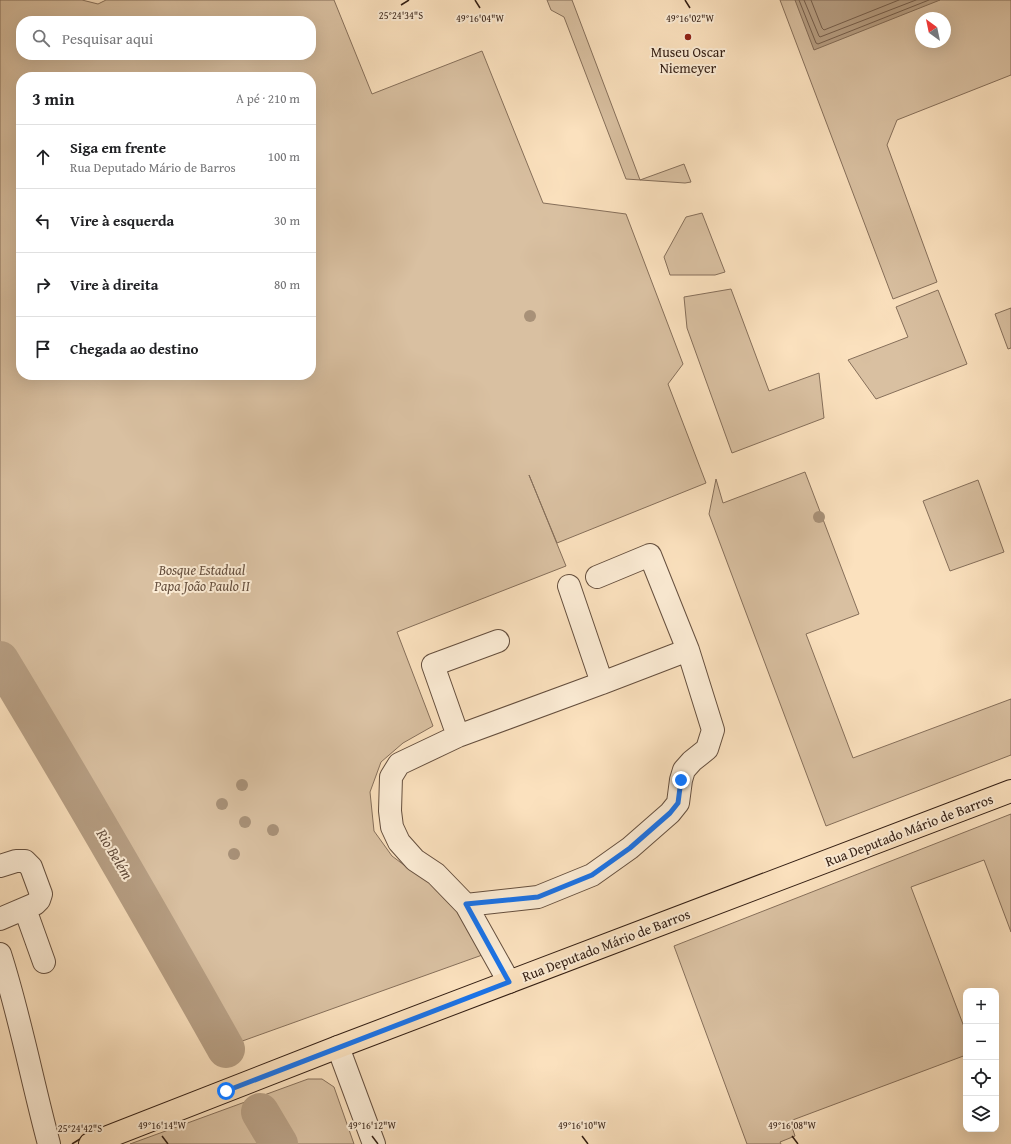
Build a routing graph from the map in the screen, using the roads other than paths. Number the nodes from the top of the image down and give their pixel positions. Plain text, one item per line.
1 (597, 577) dead end
2 (569, 586) dead end
3 (498, 641) dead end
4 (688, 650) junction
5 (602, 683) junction
6 (458, 736) junction
7 (1011, 791) edge
8 (0, 866) edge
9 (466, 904) junction
10 (25, 909) junction
11 (0, 919) edge
12 (0, 954) edge
13 (44, 962) dead end
14 (509, 982) junction
15 (338, 1048) junction
16 (49, 1144) edge
17 (90, 1144) edge
18 (374, 1144) edge

1 - 4 street
2 - 5 street
3 - 6 street
4 - 5 street
4 - 9 street
5 - 6 street
6 - 9 street
7 - 14 main road, Rua Deputado Mário de Barros
8 - 10 street
9 - 14 street
10 - 11 street
10 - 13 street
12 - 16 street
14 - 15 main road, Rua Deputado Mário de Barros
15 - 17 main road, Rua Deputado Mário de Barros
15 - 18 street

